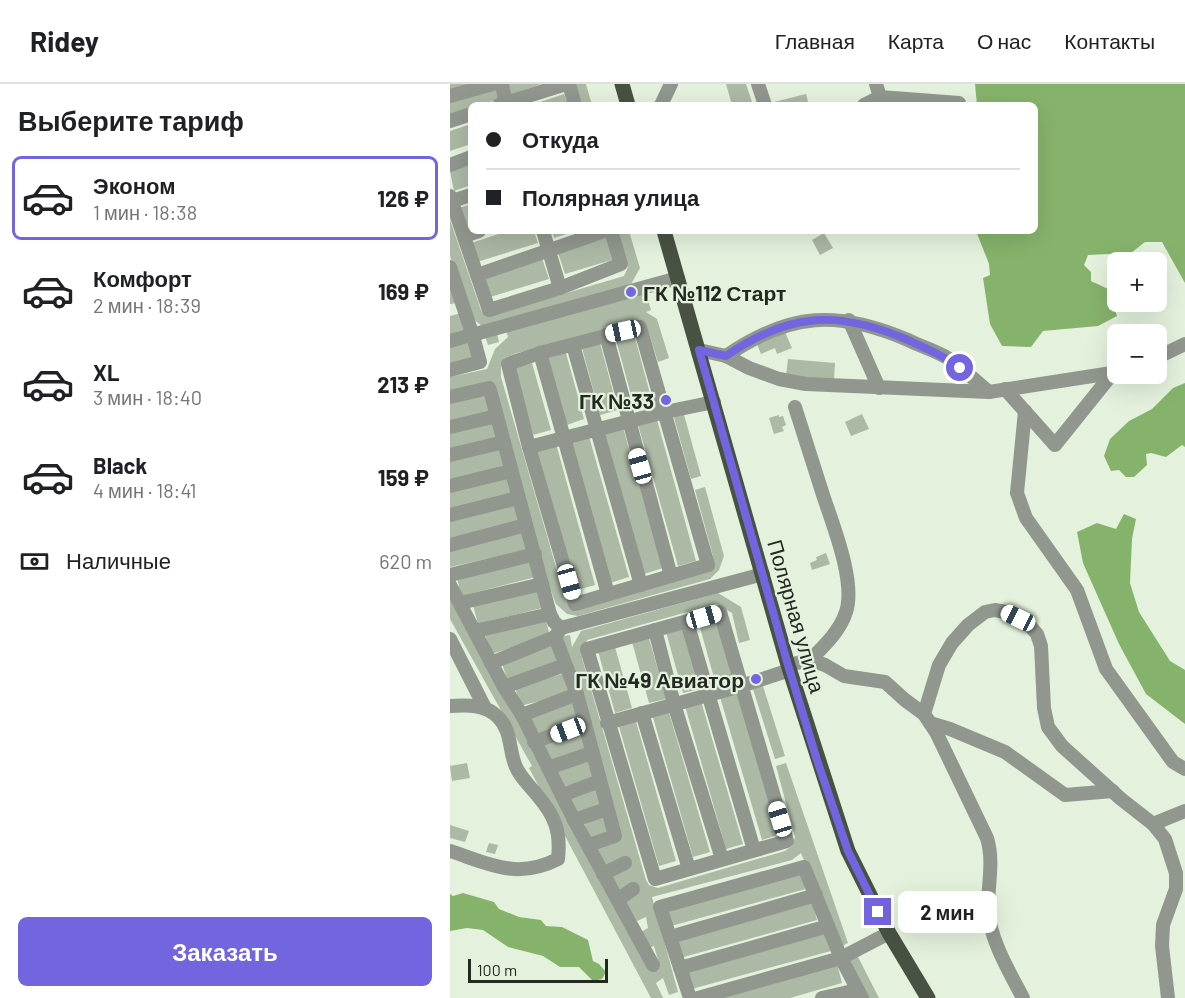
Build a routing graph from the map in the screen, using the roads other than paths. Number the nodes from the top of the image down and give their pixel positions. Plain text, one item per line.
1 (493, 84) edge
2 (502, 84) edge
3 (567, 84) edge
4 (622, 84) edge
5 (672, 84) edge
6 (758, 84) edge
7 (878, 91) edge
8 (450, 96) edge
9 (503, 102) edge
10 (509, 102) edge
11 (574, 102) edge
12 (627, 102) edge
13 (663, 102) edge
14 (764, 102) edge
15 (867, 102) edge
16 (952, 102) edge
17 (468, 115) edge
18 (450, 122) edge
19 (468, 158) edge
20 (450, 165) edge
21 (468, 196) edge
22 (451, 199) edge
23 (470, 234) edge
24 (544, 234) edge
25 (596, 234) edge
26 (612, 234) edge
27 (665, 234) edge
28 (464, 236) junction
29 (549, 249) junction
30 (477, 275) junction
31 (451, 276) edge
32 (678, 278) junction
33 (560, 288) junction
34 (457, 309) edge
35 (849, 320) junction
36 (606, 335) junction
37 (473, 336) junction
38 (450, 341) edge
39 (1185, 344) edge
40 (573, 345) junction
41 (699, 350) junction
42 (540, 353) junction
43 (1167, 353) edge
44 (726, 356) junction
45 (450, 370) edge
46 (1107, 374) edge
47 (1107, 383) edge
48 (879, 388) junction
49 (1005, 389) junction
50 (989, 392) junction
51 (450, 397) edge
52 (714, 402) junction
53 (795, 407) dead end
54 (1025, 411) junction
55 (665, 412) junction
56 (497, 416) junction
57 (628, 422) junction
58 (450, 427) edge
59 (597, 430) junction
60 (564, 438) junction
61 (504, 442) junction
62 (528, 447) junction
63 (450, 455) edge
64 (511, 471) junction
65 (450, 486) edge
66 (518, 498) junction
67 (450, 515) edge
68 (526, 525) junction
69 (450, 545) edge
70 (535, 554) junction
71 (763, 574) junction
72 (450, 576) edge
73 (671, 576) junction
74 (542, 584) junction
75 (450, 585) edge
76 (640, 585) junction
77 (608, 594) junction
78 (460, 603) junction
79 (550, 614) junction
80 (687, 622) junction
81 (655, 630) junction
82 (475, 631) junction
83 (558, 633) junction
84 (450, 639) edge
85 (810, 660) junction
86 (491, 663) junction
87 (565, 665) junction
88 (789, 668) junction
89 (504, 687) junction
90 (741, 687) junction
91 (577, 694) junction
92 (709, 695) junction
93 (674, 705) junction
94 (450, 706) edge
95 (485, 708) junction
96 (642, 714) junction
97 (522, 715) junction
98 (927, 719) junction
99 (585, 723) junction
100 (608, 723) junction
101 (534, 742) junction
102 (592, 753) junction
103 (548, 768) junction
104 (1185, 769) edge
105 (600, 781) junction
106 (1113, 791) junction
107 (562, 795) junction
108 (608, 809) junction
109 (1185, 811) edge
110 (574, 820) junction
111 (1153, 824) junction
112 (589, 845) junction
113 (754, 850) junction
114 (450, 851) edge
115 (722, 860) junction
116 (625, 863) dead end
117 (689, 869) junction
118 (603, 874) junction
119 (633, 889) dead end
120 (816, 896) junction
121 (619, 899) junction
122 (828, 926) junction
123 (889, 933) junction
124 (670, 937) junction
125 (841, 958) junction
126 (654, 965) dead end
127 (680, 968) junction
128 (859, 994) edge
129 (690, 998) edge
130 (698, 998) edge
131 (822, 998) edge
132 (928, 998) edge
133 (1023, 998) edge
134 (1168, 998) edge

1 - 8 lane
2 - 9 lane
3 - 10 lane
3 - 11 lane
4 - 12 main road
5 - 13 lane
6 - 14 lane
7 - 15 lane
7 - 16 lane
17 - 18 lane
19 - 20 lane
21 - 22 lane
22 - 28 lane
23 - 28 lane
24 - 29 lane
25 - 29 lane
26 - 33 lane
27 - 32 main road, Полярная улица
28 - 30 lane
29 - 30 lane
29 - 33 lane
30 - 33 lane
31 - 34 lane
32 - 37 lane
32 - 41 main road, Полярная улица
34 - 37 lane
35 - 44 lane
35 - 48 lane
35 - 50 lane
36 - 40 lane
36 - 55 lane
36 - 57 lane
37 - 38 lane
37 - 45 lane
39 - 43 lane
40 - 42 lane
40 - 59 lane
41 - 44 lane
41 - 52 main road, Полярная улица
42 - 60 lane
42 - 62 lane
44 - 48 lane
46 - 49 lane
47 - 54 lane
48 - 50 lane
49 - 50 lane
49 - 54 lane
51 - 56 lane
52 - 55 lane
52 - 71 main road, Полярная улица
53 - 85 lane
54 - 104 lane
55 - 57 lane
55 - 73 lane
56 - 58 lane
56 - 61 lane
57 - 59 lane
57 - 73 lane
59 - 60 lane
59 - 76 lane
60 - 62 lane
60 - 77 lane
61 - 63 lane
61 - 64 lane
62 - 77 lane
64 - 65 lane
64 - 66 lane
66 - 67 lane
66 - 68 lane
68 - 69 lane
68 - 70 lane
70 - 72 lane
70 - 74 lane
71 - 83 lane
71 - 88 main road, Полярная улица
73 - 76 lane
74 - 78 lane
74 - 79 lane
75 - 78 lane
76 - 77 lane
78 - 82 lane
79 - 82 lane
79 - 83 lane
80 - 81 lane
80 - 90 lane
80 - 92 lane
81 - 93 lane
81 - 100 lane
82 - 86 lane
83 - 86 lane
83 - 87 lane
84 - 95 lane
85 - 88 lane
85 - 98 lane
86 - 89 lane
87 - 89 lane
87 - 91 lane
88 - 90 lane
88 - 123 main road, Полярная улица
89 - 97 lane
90 - 92 lane
90 - 113 lane
91 - 97 lane
91 - 99 lane
92 - 93 lane
92 - 113 lane
93 - 96 lane
93 - 115 lane
94 - 95 lane
95 - 114 lane
96 - 100 lane
96 - 117 lane
97 - 101 lane
98 - 106 lane
98 - 106 lane
98 - 133 lane
99 - 101 lane
99 - 102 lane
100 - 117 lane
101 - 103 lane
102 - 103 lane
102 - 105 lane
103 - 107 lane
105 - 107 lane
105 - 108 lane
106 - 111 lane
107 - 110 lane
108 - 110 lane
108 - 112 lane
109 - 111 lane
110 - 112 lane
111 - 134 lane
112 - 118 lane
113 - 115 lane
115 - 117 lane
116 - 118 lane
118 - 121 lane
119 - 121 lane
120 - 122 lane
120 - 124 lane
120 - 124 lane
121 - 126 lane
122 - 125 lane
122 - 127 lane
123 - 125 lane
123 - 132 main road, Полярная улица
124 - 127 lane
125 - 128 lane
125 - 130 lane
127 - 129 lane
128 - 131 lane

